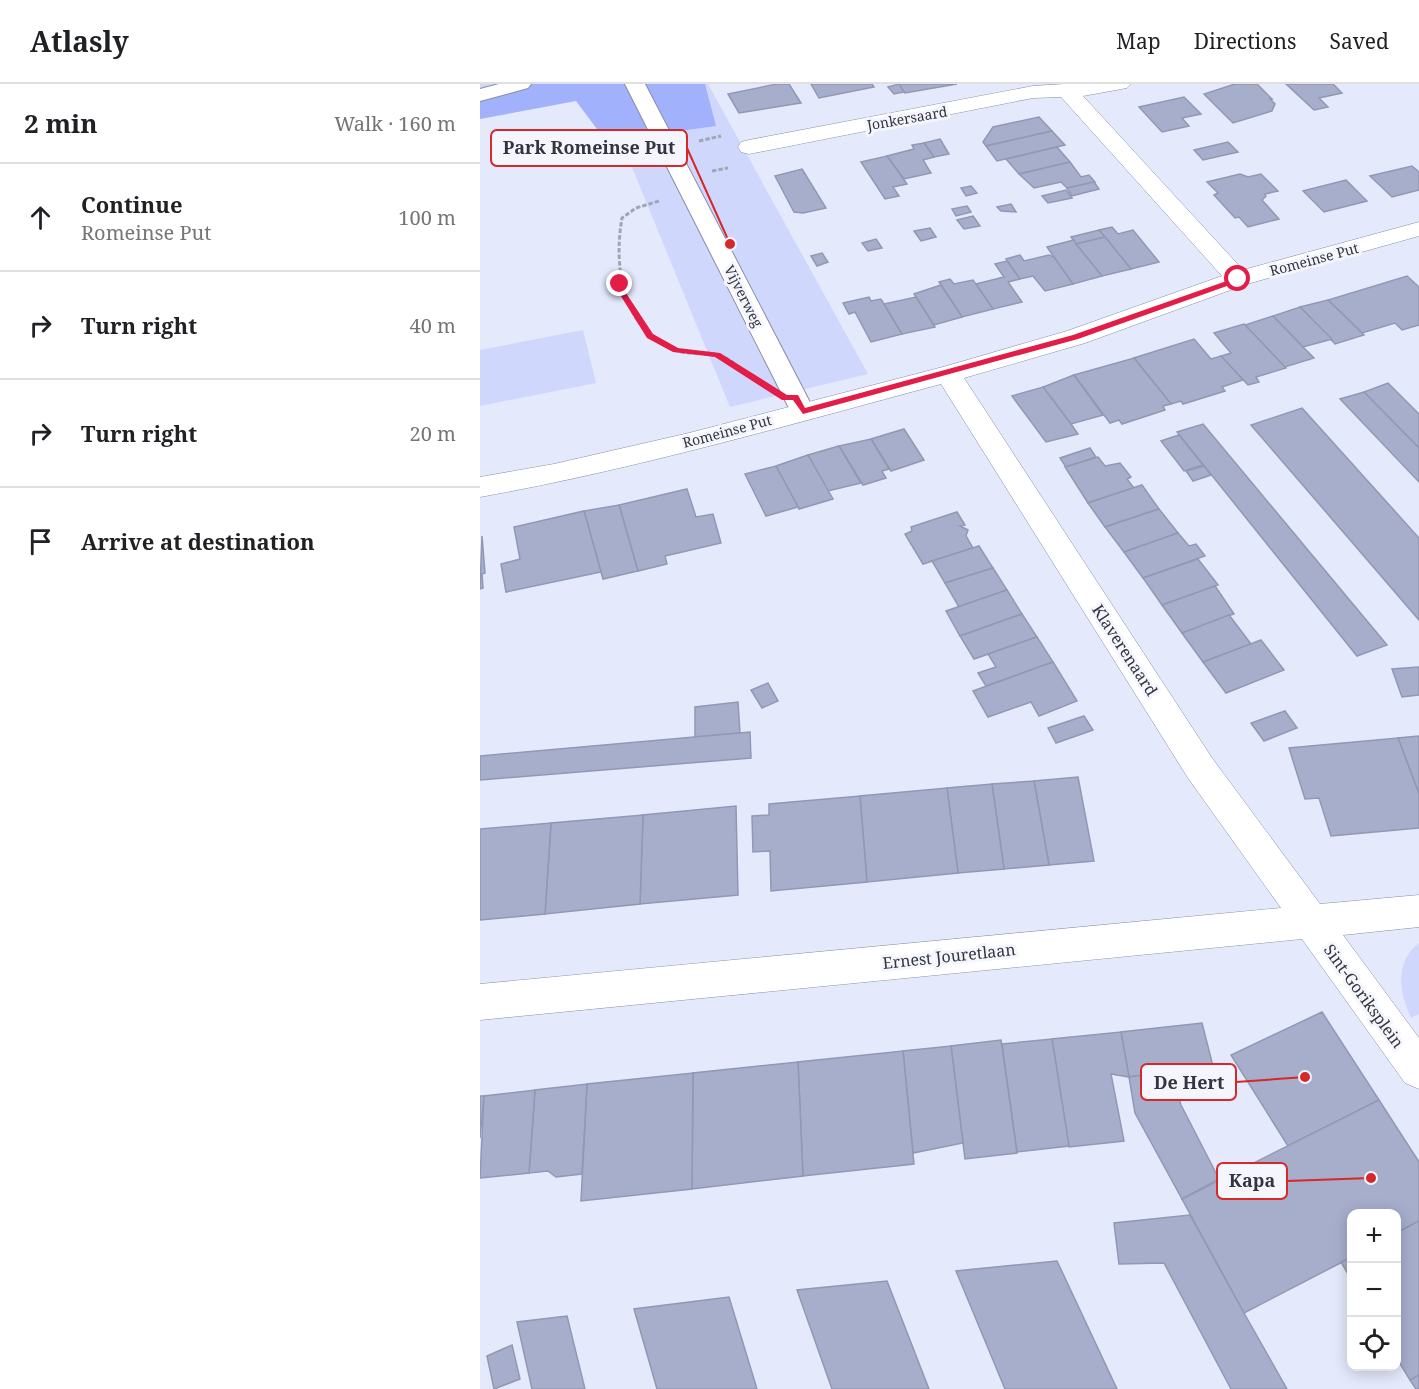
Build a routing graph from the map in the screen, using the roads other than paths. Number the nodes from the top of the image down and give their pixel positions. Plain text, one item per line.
1 (521, 84) edge
2 (635, 84) edge
3 (1120, 84) edge
4 (1066, 90) junction
5 (480, 95) edge
6 (749, 147) dead end
7 (1418, 231) edge
8 (1238, 279) junction
9 (948, 374) junction
10 (799, 404) junction
11 (480, 487) edge
12 (1419, 911) edge
13 (1310, 921) junction
14 (480, 1002) edge
15 (1419, 1070) edge

1 - 5 street
2 - 10 street, Vijverweg
3 - 4 street, Jonkersaard
4 - 6 street, Jonkersaard
4 - 8 street
7 - 8 street, Romeinse Put
8 - 9 street, Romeinse Put
9 - 10 street, Romeinse Put
9 - 13 street, Klaverenaard
10 - 11 street, Romeinse Put
12 - 13 street, Ernest Jouretlaan
13 - 14 street, Ernest Jouretlaan
13 - 15 street, Sint-Goriksplein

